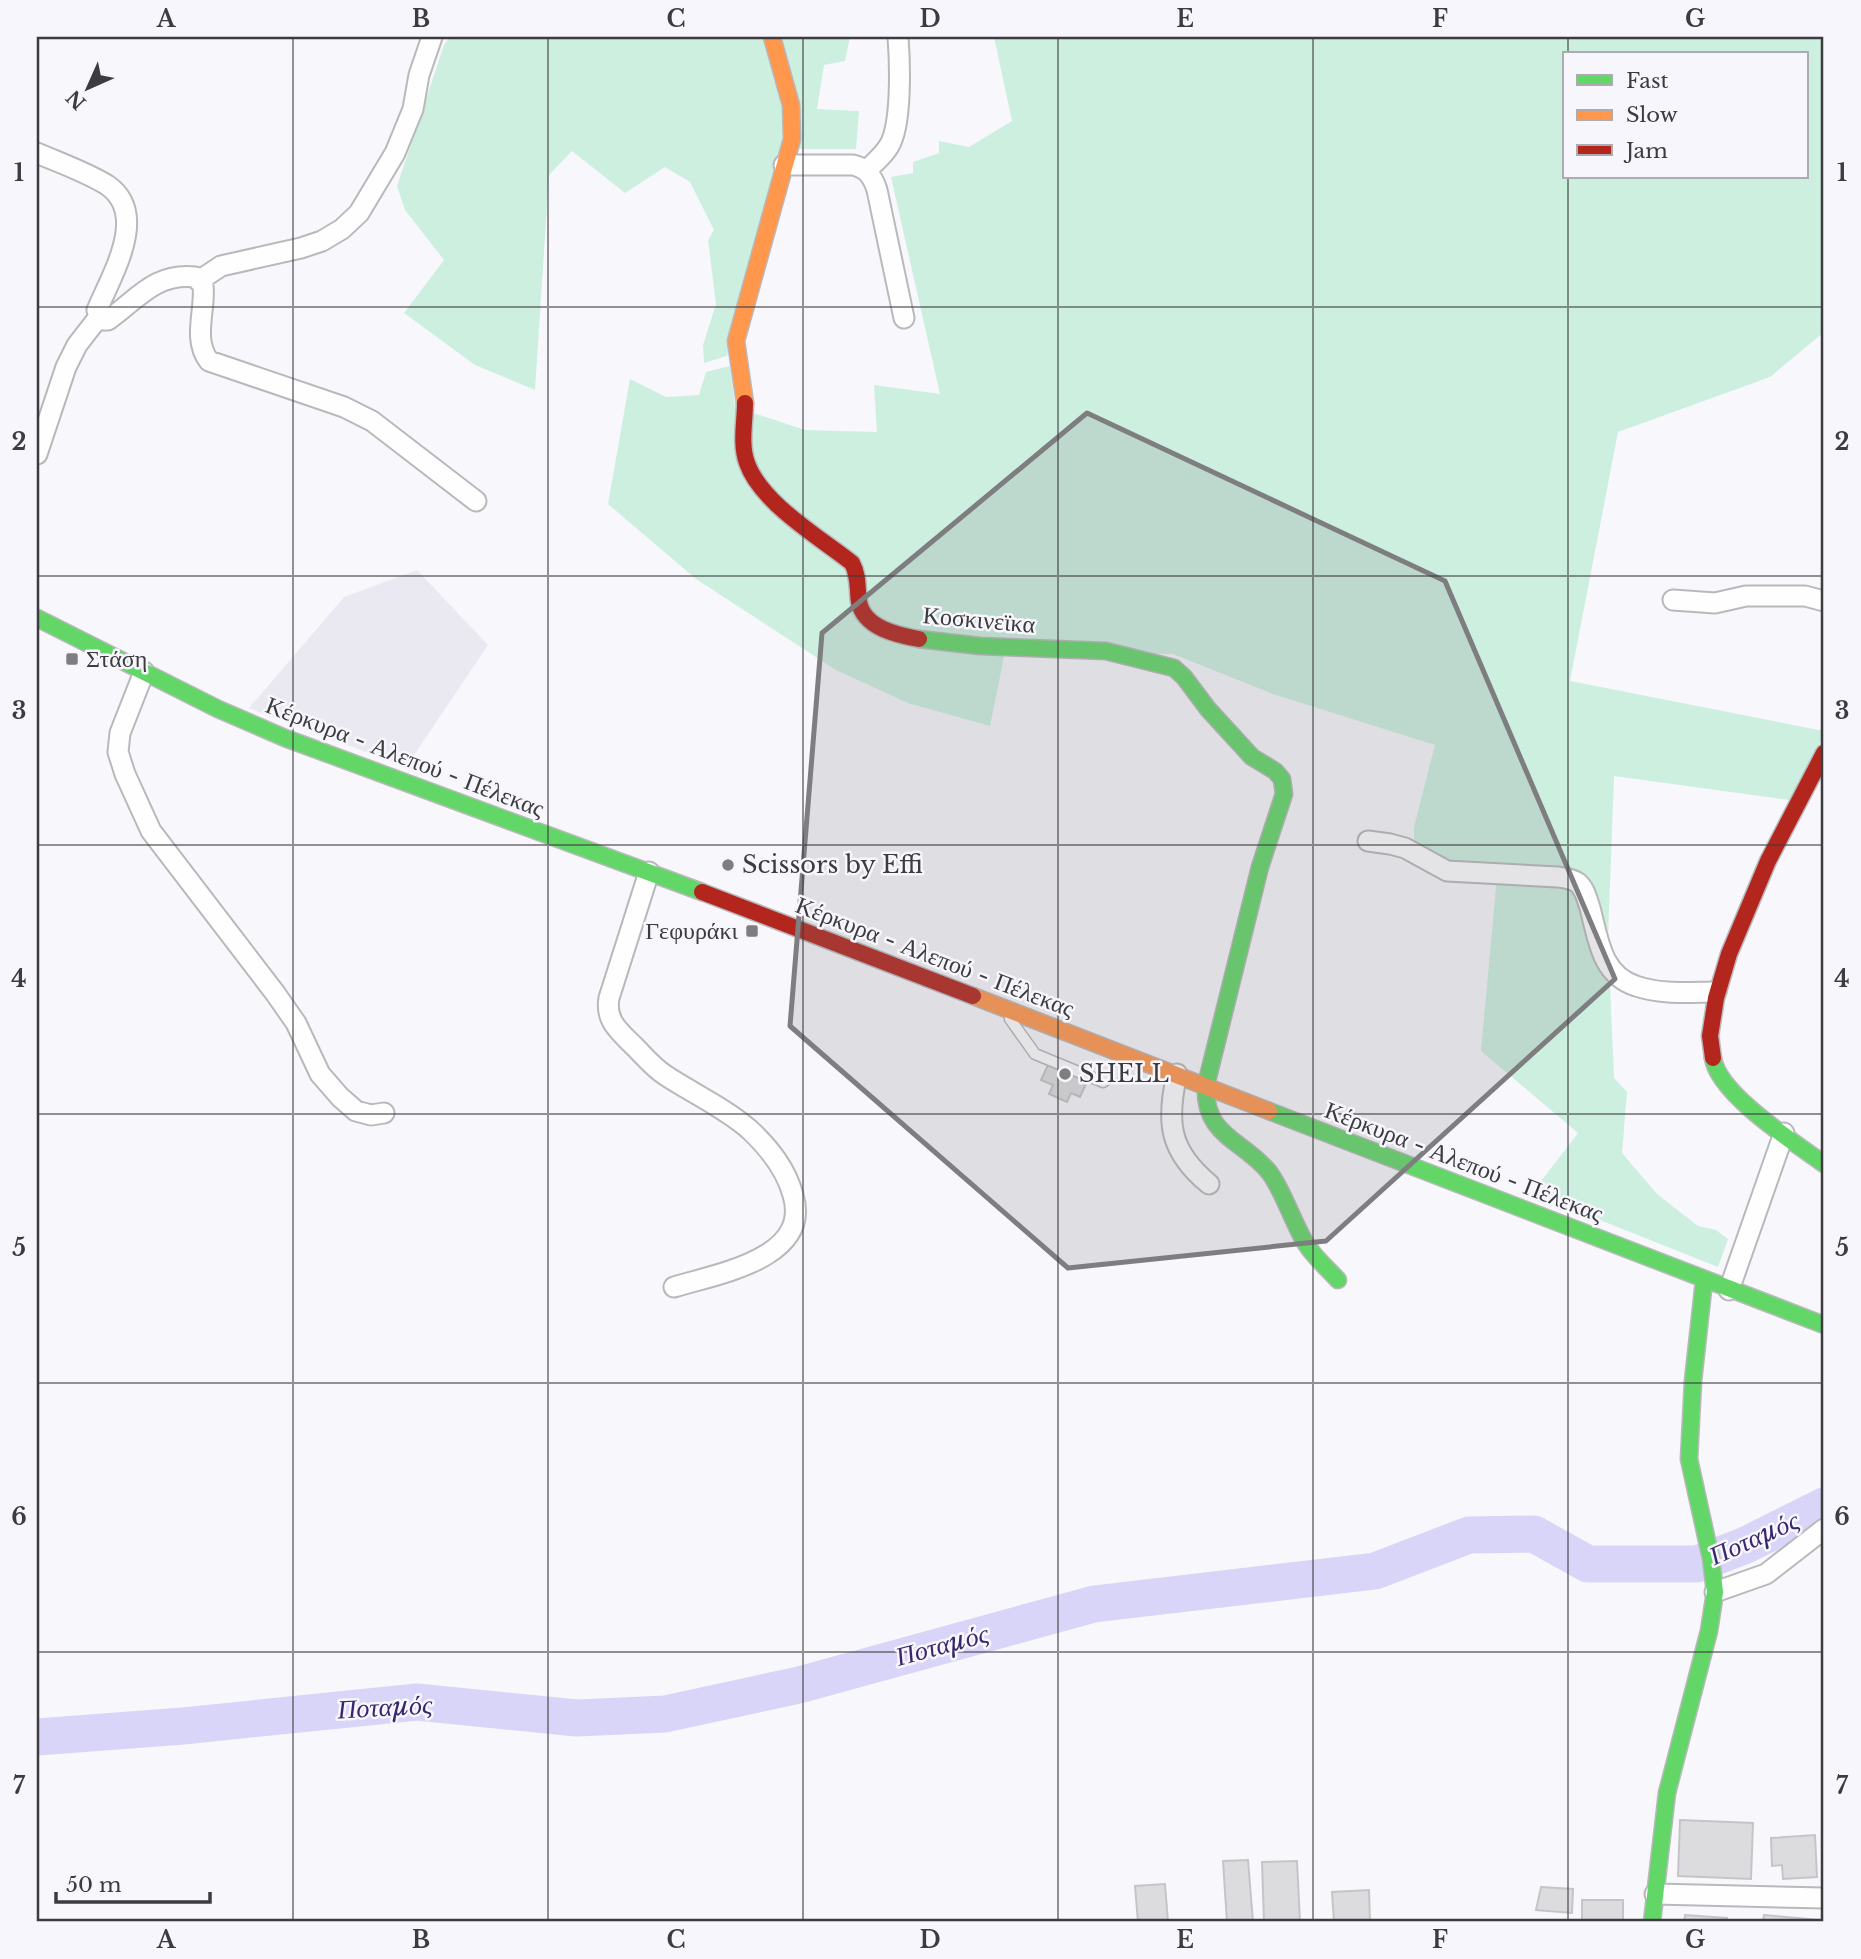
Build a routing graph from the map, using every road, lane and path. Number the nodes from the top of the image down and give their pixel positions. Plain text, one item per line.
1 (432, 37) edge
2 (772, 37) edge
3 (898, 37) edge
4 (37, 153) edge
5 (785, 165) junction
6 (866, 171) junction
7 (200, 280) junction
8 (98, 318) junction
9 (904, 318) dead end
10 (37, 454) edge
11 (476, 501) dead end
12 (1673, 600) dead end
13 (1824, 601) edge
14 (37, 618) edge
15 (144, 672) junction
16 (1824, 753) edge
17 (1368, 841) dead end
18 (649, 872) junction
19 (1716, 992) junction
20 (1002, 1007) junction
21 (1136, 1058) junction
22 (1177, 1074) junction
23 (1206, 1085) junction
24 (384, 1113) dead end
25 (1784, 1133) junction
26 (1819, 1157) edge
27 (1209, 1184) dead end
28 (1338, 1280) dead end
29 (1704, 1281) junction
30 (674, 1287) dead end
31 (1729, 1290) junction
32 (1824, 1325) edge
33 (1824, 1529) edge
34 (1714, 1584) junction
35 (1655, 1894) junction
36 (1824, 1898) edge
37 (1652, 1922) edge

1 - 7 street
2 - 5 street, Κοσκινεϊκα
3 - 6 street
4 - 8 street
5 - 6 street
5 - 23 street, Κοσκινεϊκα
6 - 9 street
7 - 8 street
7 - 11 street
8 - 10 street
12 - 13 street
14 - 15 street, Κέρκυρα - Αλεπού - Πέλεκας
15 - 18 street, Κέρκυρα - Αλεπού - Πέλεκας
15 - 24 street
16 - 19 street
17 - 19 street
18 - 20 street, Κέρκυρα - Αλεπού - Πέλεκας
18 - 30 street
19 - 25 street
20 - 21 street, Κέρκυρα - Αλεπού - Πέλεκας
20 - 21 lane
21 - 22 street, Κέρκυρα - Αλεπού - Πέλεκας
22 - 23 street, Κέρκυρα - Αλεπού - Πέλεκας
22 - 27 street
23 - 28 street
23 - 29 street, Κέρκυρα - Αλεπού - Πέλεκας
25 - 26 street
25 - 31 street
29 - 31 street, Κέρκυρα - Αλεπού - Πέλεκας
29 - 34 street
31 - 32 street, Κέρκυρα - Αλεπού - Πέλεκας
33 - 34 street
34 - 35 street
35 - 36 street
35 - 37 street

